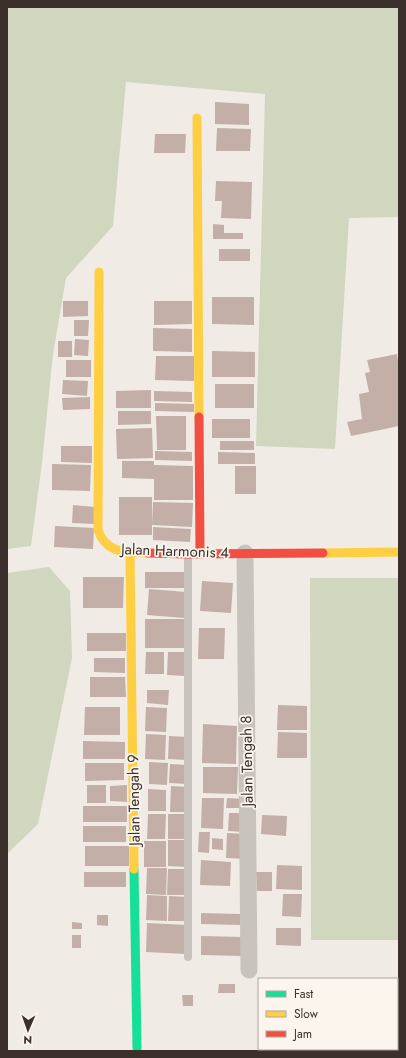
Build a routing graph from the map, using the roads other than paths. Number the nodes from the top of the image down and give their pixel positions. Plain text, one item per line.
1 (197, 118) dead end
2 (99, 272) dead end
3 (130, 552) junction
4 (399, 552) edge
5 (200, 553) junction
6 (245, 553) junction
7 (188, 554) junction
8 (188, 957) dead end
9 (250, 970) dead end
10 (137, 1048) dead end

1 - 5 street
2 - 3 street, Jalan Harmonis 4
3 - 7 street, Jalan Harmonis 4
3 - 10 street, Jalan Tengah 9
4 - 6 street, Jalan Harmonis 4
5 - 6 street, Jalan Harmonis 4
5 - 7 street, Jalan Harmonis 4
6 - 9 street, Jalan Tengah 8
7 - 8 lane

